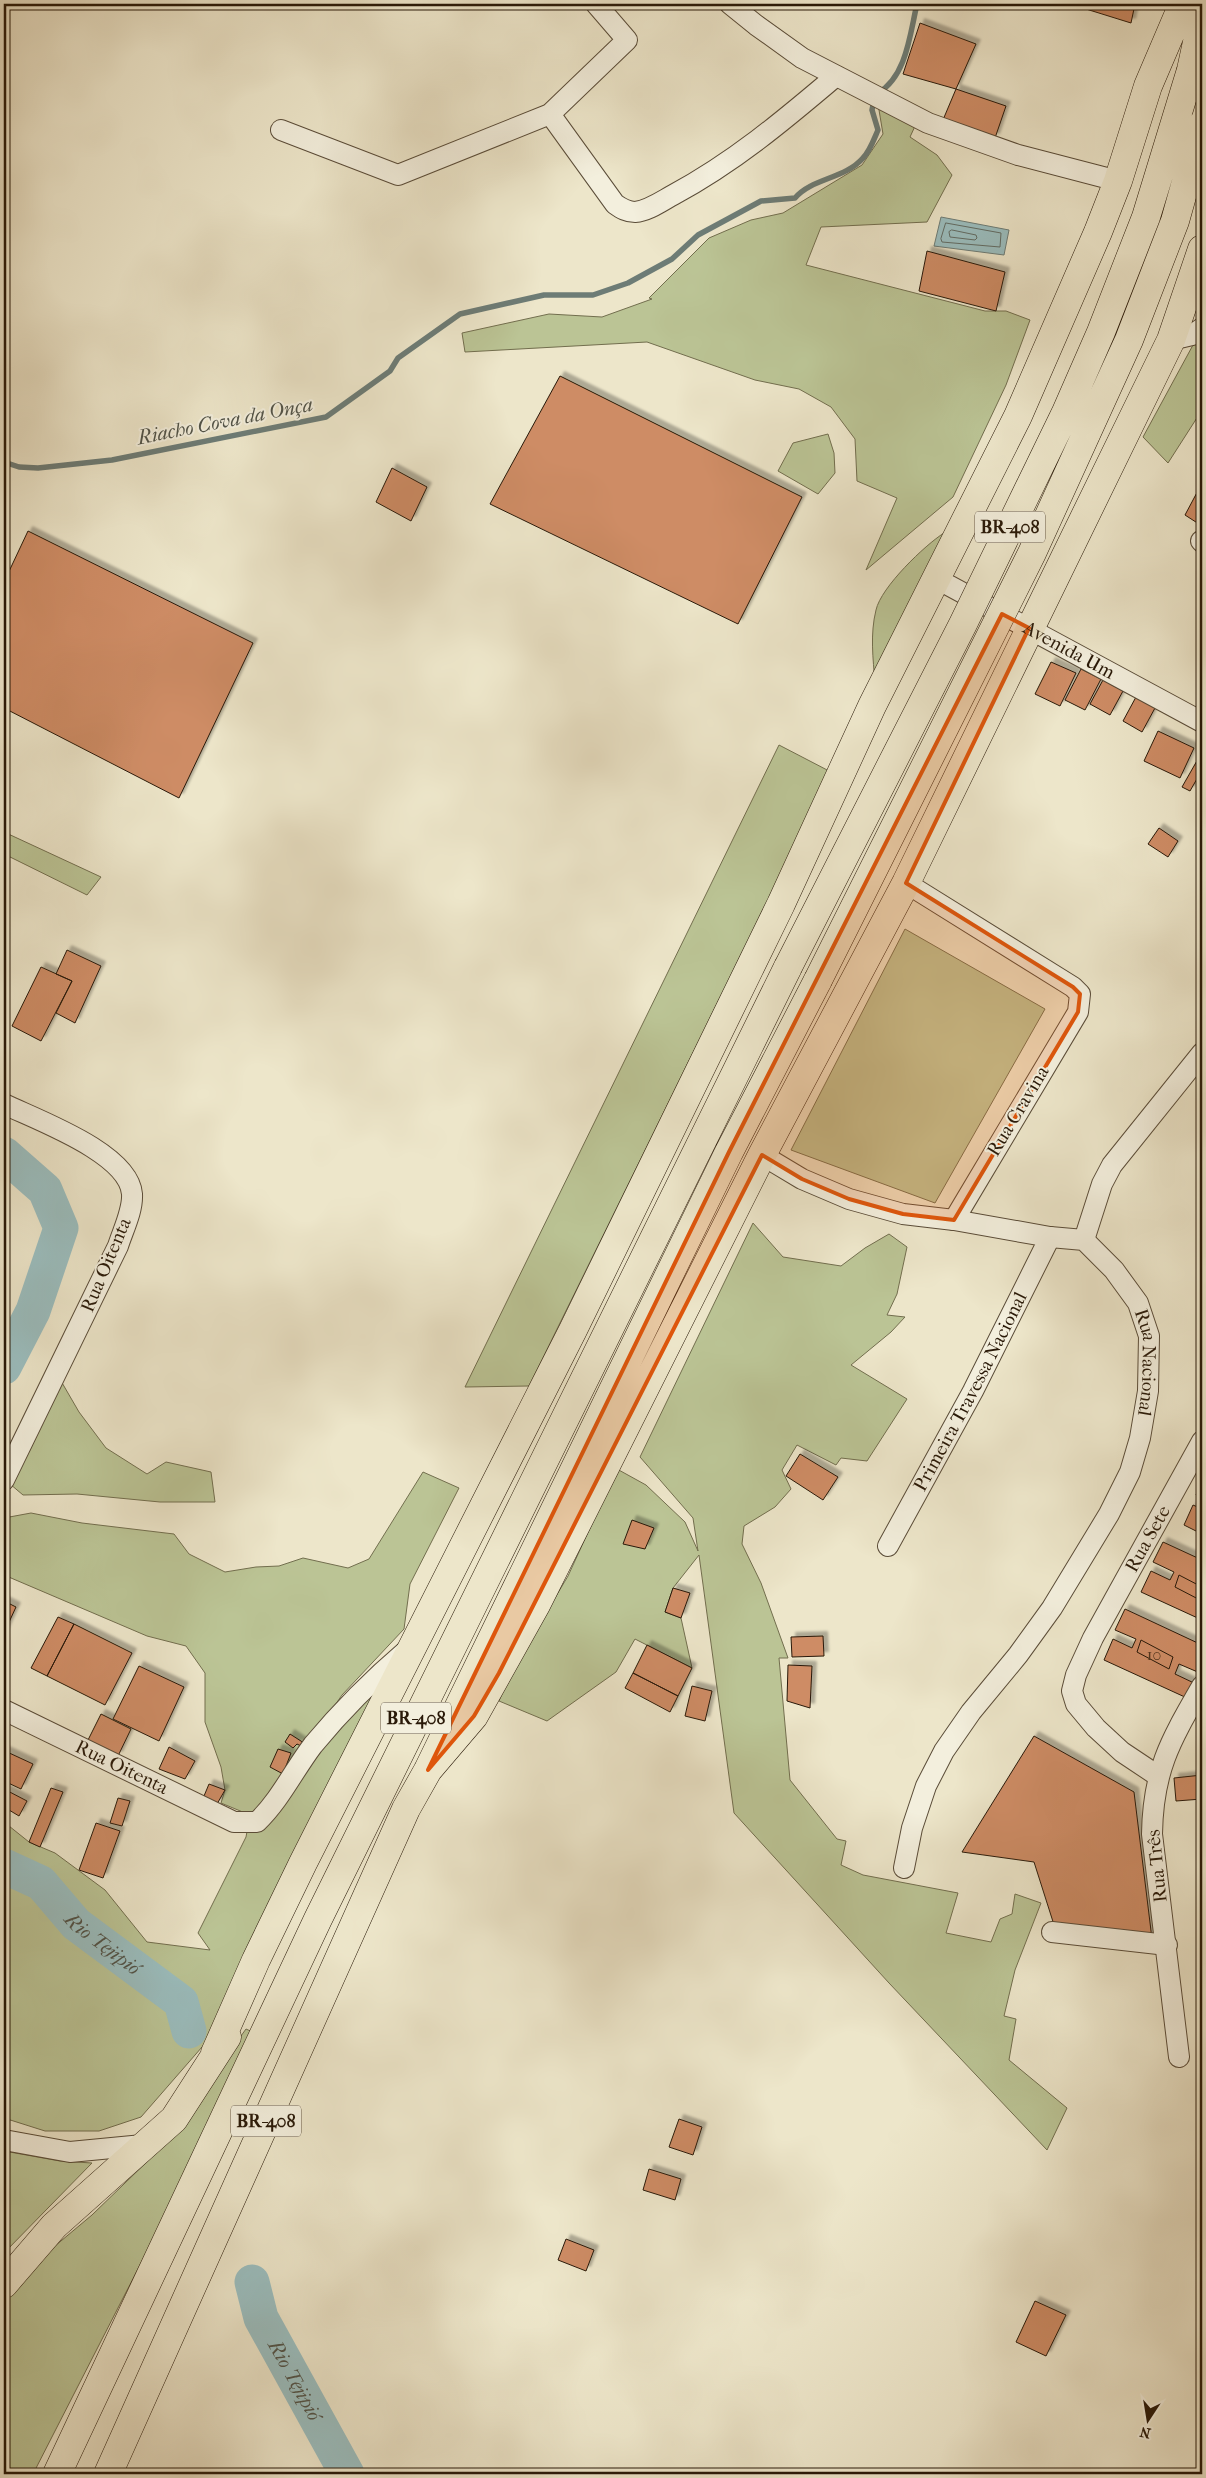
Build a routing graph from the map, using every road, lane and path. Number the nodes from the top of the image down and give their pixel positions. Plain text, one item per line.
1 (596, 4) edge
2 (730, 4) edge
3 (1183, 4) edge
4 (1202, 19) edge
5 (836, 76) junction
6 (550, 114) junction
7 (1202, 125) edge
8 (280, 130) dead end
9 (1118, 181) junction
10 (1202, 248) edge
11 (1202, 328) edge
12 (1171, 340) junction
13 (937, 579) junction
14 (1029, 628) junction
15 (1202, 722) edge
16 (906, 883) junction
17 (1202, 1053) edge
18 (4, 1104) edge
19 (762, 1155) junction
20 (954, 1220) junction
21 (1050, 1237) junction
22 (1084, 1240) junction
23 (1202, 1440) edge
24 (4, 1480) edge
25 (888, 1546) dead end
26 (415, 1644) junction
27 (1202, 1686) edge
28 (4, 1710) edge
29 (428, 1770) junction
30 (1158, 1776) junction
31 (904, 1868) dead end
32 (318, 1919) junction
33 (1052, 1932) dead end
34 (1167, 1945) junction
35 (215, 2053) junction
36 (1179, 2057) dead end
37 (4, 2140) edge
38 (143, 2145) junction
39 (4, 2284) edge
40 (57, 2474) edge
41 (108, 2474) edge

1 - 6 street
2 - 5 street
3 - 9 highway
4 - 32 highway, BR-408, bridge
5 - 6 street
5 - 9 street
6 - 8 street
7 - 29 highway, BR-408, bridge
9 - 13 highway
10 - 12 highway
11 - 12 street
12 - 14 highway
13 - 14 street, Avenida Um
13 - 26 highway
14 - 15 street, Avenida Um
14 - 16 highway
16 - 19 highway
16 - 20 street, Rua Cravina
17 - 22 street
18 - 24 street, Rua Oitenta
19 - 20 street
19 - 29 highway
20 - 21 street
21 - 22 street
21 - 25 street, Primeira Travessa Nacional
22 - 31 street, Rua Nacional
23 - 30 street, Rua Sete
26 - 28 street, Rua Oitenta
26 - 35 highway
27 - 30 street, Rua Três
29 - 41 highway, BR-408
30 - 34 street, Rua Três
32 - 35 highway
32 - 40 highway, BR-408
33 - 34 street
34 - 36 street, Rua Três
35 - 38 highway
37 - 38 street
38 - 39 highway

